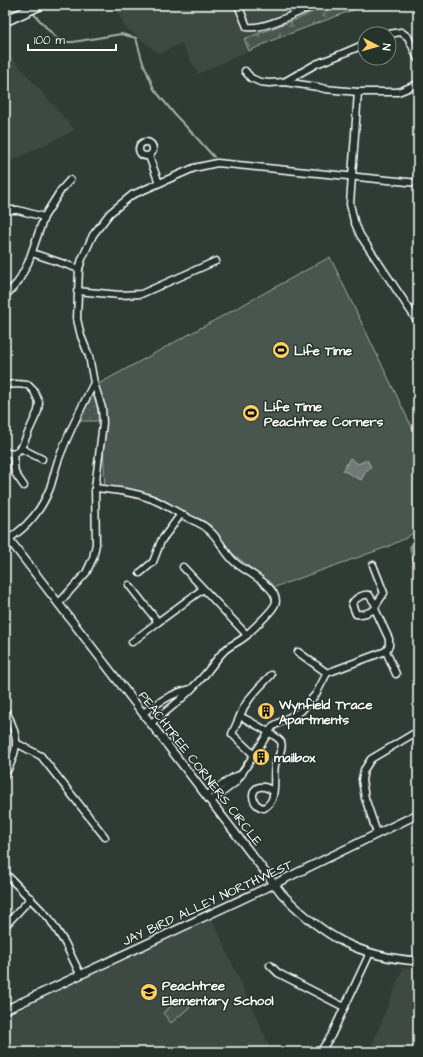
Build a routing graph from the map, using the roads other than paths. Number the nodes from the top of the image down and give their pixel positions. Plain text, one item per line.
1 (40, 5) edge
2 (238, 5) edge
3 (315, 5) edge
4 (5, 21) edge
5 (397, 33) edge
6 (357, 47) edge
7 (418, 59) edge
8 (245, 71) dead end
9 (284, 82) junction
10 (418, 84) edge
11 (358, 92) junction
12 (149, 156) dead end
13 (352, 176) junction
14 (70, 180) dead end
15 (159, 183) junction
16 (418, 183) edge
17 (5, 210) edge
18 (44, 217) junction
19 (32, 253) junction
20 (216, 261) dead end
21 (79, 269) junction
22 (77, 291) junction
23 (9, 292) dead end
24 (418, 322) edge
25 (94, 382) junction
26 (5, 385) edge
27 (20, 448) junction
28 (5, 452) edge
29 (13, 454) junction
30 (42, 459) dead end
31 (24, 486) dead end
32 (95, 488) junction
33 (181, 514) junction
34 (6, 538) edge
35 (373, 565) dead end
36 (183, 567) dead end
37 (140, 573) dead end
38 (129, 585) dead end
39 (203, 589) junction
40 (59, 603) junction
41 (158, 622) junction
42 (247, 635) junction
43 (132, 642) dead end
44 (386, 651) junction
45 (298, 652) dead end
46 (327, 673) junction
47 (396, 674) dead end
48 (271, 675) dead end
49 (191, 689) junction
50 (5, 711) edge
51 (143, 713) junction
52 (240, 716) junction
53 (151, 723) junction
54 (418, 731) edge
55 (268, 732) junction
56 (16, 743) junction
57 (254, 755) junction
58 (5, 774) edge
59 (242, 774) junction
60 (273, 791) dead end
61 (206, 795) junction
62 (211, 801) junction
63 (418, 814) edge
64 (377, 833) junction
65 (105, 837) dead end
66 (5, 873) edge
67 (275, 883) junction
68 (31, 898) junction
69 (5, 926) edge
70 (370, 953) junction
71 (418, 961) edge
72 (270, 965) dead end
73 (80, 974) junction
74 (344, 1008) junction
75 (5, 1010) edge
76 (320, 1052) edge

1 - 4 main road
2 - 3 street
5 - 7 street
6 - 9 street
8 - 9 street
9 - 11 street
10 - 11 street
11 - 13 street
12 - 15 street
13 - 15 street
13 - 16 street
13 - 24 street
14 - 18 street
15 - 21 street
17 - 18 street
18 - 19 street
19 - 21 street
19 - 23 street
20 - 22 street
21 - 22 street
22 - 25 street
25 - 32 street
25 - 34 street
26 - 27 street
27 - 29 street
27 - 30 street
28 - 29 street
29 - 31 street
32 - 33 street
32 - 40 street
33 - 37 street
33 - 42 street
34 - 40 street, PEACHTREE CORNERS CIRCLE
35 - 44 street
36 - 39 street
38 - 41 street
39 - 41 street
39 - 42 street
40 - 51 street, PEACHTREE CORNERS CIRCLE
41 - 43 street
42 - 49 street
44 - 46 street
44 - 47 street
45 - 46 street
46 - 55 street
48 - 52 street
49 - 51 street
49 - 53 street
50 - 56 street
51 - 53 street, PEACHTREE CORNERS CIRCLE
52 - 55 street
52 - 57 street
53 - 61 street, PEACHTREE CORNERS CIRCLE
54 - 64 street
55 - 57 street
55 - 60 street
56 - 58 street
56 - 65 street
57 - 59 street
59 - 61 street
59 - 62 street
61 - 62 street, PEACHTREE CORNERS CIRCLE
62 - 67 street, PEACHTREE CORNERS CIRCLE
63 - 64 street, JAY BIRD ALLEY NORTHWEST
64 - 67 street, JAY BIRD ALLEY NORTHWEST
66 - 68 street
67 - 70 street, PEACHTREE CORNERS CIRCLE
67 - 73 street, JAY BIRD ALLEY NORTHWEST
68 - 69 street
68 - 73 street
70 - 71 street, PEACHTREE CORNERS CIRCLE
70 - 74 street
72 - 74 street
73 - 75 street, JAY BIRD ALLEY NORTHWEST
74 - 76 street

